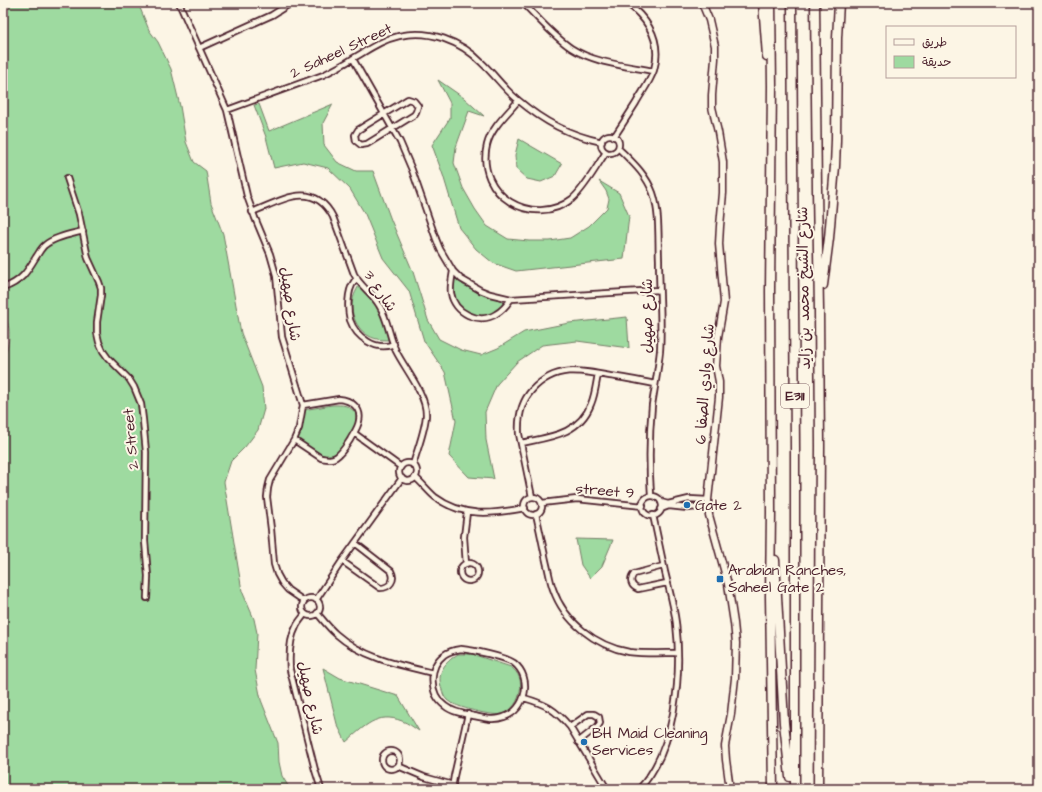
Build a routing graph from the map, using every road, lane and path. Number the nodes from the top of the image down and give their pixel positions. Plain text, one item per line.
1 (179, 3) edge
2 (291, 3) edge
3 (523, 3) edge
4 (627, 3) edge
5 (702, 3) edge
6 (763, 3) edge
7 (771, 3) edge
8 (815, 3) edge
9 (834, 3) edge
10 (839, 3) edge
11 (792, 5) edge
12 (837, 38) junction
13 (199, 48) junction
14 (353, 59) junction
15 (653, 71) junction
16 (772, 86) junction
17 (518, 101) junction
18 (227, 110) junction
19 (384, 114) junction
20 (392, 128) junction
21 (614, 137) junction
22 (602, 142) junction
23 (618, 148) junction
24 (606, 152) junction
25 (67, 178) dead end
26 (252, 212) junction
27 (83, 231) junction
28 (454, 271) junction
29 (357, 278) junction
30 (3, 288) edge
31 (660, 290) junction
32 (511, 299) junction
33 (820, 310) junction
34 (394, 344) junction
35 (598, 374) junction
36 (655, 384) junction
37 (303, 404) junction
38 (354, 433) junction
39 (294, 440) junction
40 (521, 443) junction
41 (413, 465) junction
42 (401, 467) junction
43 (415, 477) junction
44 (402, 478) junction
45 (651, 496) junction
46 (532, 497) junction
47 (699, 500) junction
48 (661, 502) junction
49 (542, 503) junction
50 (708, 503) junction
51 (675, 505) junction
52 (643, 506) junction
53 (699, 507) junction
54 (525, 508) junction
55 (661, 509) junction
56 (467, 512) junction
57 (772, 513) junction
58 (536, 514) junction
59 (653, 515) junction
60 (355, 543) junction
61 (342, 561) junction
62 (466, 564) junction
63 (663, 566) junction
64 (668, 583) junction
65 (146, 598) dead end
66 (316, 600) junction
67 (304, 601) junction
68 (317, 613) junction
69 (305, 614) junction
70 (678, 653) junction
71 (433, 673) junction
72 (524, 698) junction
73 (468, 714) junction
74 (570, 727) junction
75 (578, 742) junction
76 (398, 766) junction
77 (453, 787) edge
78 (321, 789) edge
79 (607, 789) edge
80 (639, 789) edge
81 (730, 789) edge
82 (773, 789) edge
83 (792, 789) edge
84 (795, 789) edge
85 (818, 789) edge

1 - 13 street, شارع صهيل
2 - 13 street
3 - 15 street
4 - 15 street
5 - 50 street, شارع وادي الصفا 6
6 - 16 highway
7 - 16 highway
8 - 33 highway, شارع الشيخ محمد بن زايد / E311
9 - 12 highway
10 - 12 highway
11 - 84 highway, شارع الشيخ محمد بن زايد / E311
12 - 33 highway
13 - 18 street, شارع صهيل
14 - 17 street, 2 Saheel Street
14 - 18 street, 2 Saheel Street
14 - 19 street
15 - 21 street
16 - 57 highway
17 - 22 street, 2 Saheel Street
17 - 24 street
18 - 26 street, شارع صهيل
19 - 20 street
19 - 20 street
19 - 20 street
20 - 28 street
21 - 22 street
21 - 23 street
22 - 24 street
23 - 24 street
23 - 31 street, شارع صهيل
25 - 27 street, 2 Street
26 - 29 street, 3 شارع
26 - 37 street, شارع صهيل
27 - 30 street
27 - 65 street, 2 Street
28 - 32 street
28 - 32 street
29 - 34 street, 3 شارع
29 - 34 street
31 - 32 street
31 - 36 street, شارع صهيل
33 - 85 highway, شارع الشيخ محمد بن زايد / E311
34 - 41 street, 3 شارع
35 - 36 street
35 - 40 street
35 - 40 street
36 - 45 street, شارع صهيل
37 - 38 street
37 - 39 street, شارع صهيل
38 - 39 street
38 - 42 street
39 - 67 street, شارع صهيل
40 - 46 street
41 - 42 street
41 - 43 street
42 - 44 street
43 - 44 street
43 - 56 street
44 - 60 street
45 - 48 street
45 - 52 street
46 - 49 street
46 - 54 street
47 - 50 street
47 - 51 street
47 - 53 street
48 - 51 street
48 - 55 street
49 - 52 street, street 9
49 - 58 street
50 - 53 street
50 - 81 street, شارع وادي الصفا 6
51 - 53 street
51 - 55 street
52 - 59 street
54 - 56 street
54 - 58 street
55 - 59 street
56 - 62 street
57 - 82 highway
57 - 83 highway
58 - 70 street
59 - 63 street
60 - 61 street
60 - 61 street
61 - 66 street
62 - 62 street
63 - 64 street
63 - 64 street
64 - 70 street
66 - 67 street
66 - 68 street
67 - 69 street
68 - 69 street
68 - 71 street
69 - 78 street, شارع صهيل
70 - 80 street
71 - 72 street
71 - 73 street
72 - 73 street
72 - 74 street
73 - 77 street
74 - 75 street
74 - 75 street
75 - 79 street
76 - 76 street
76 - 77 street

